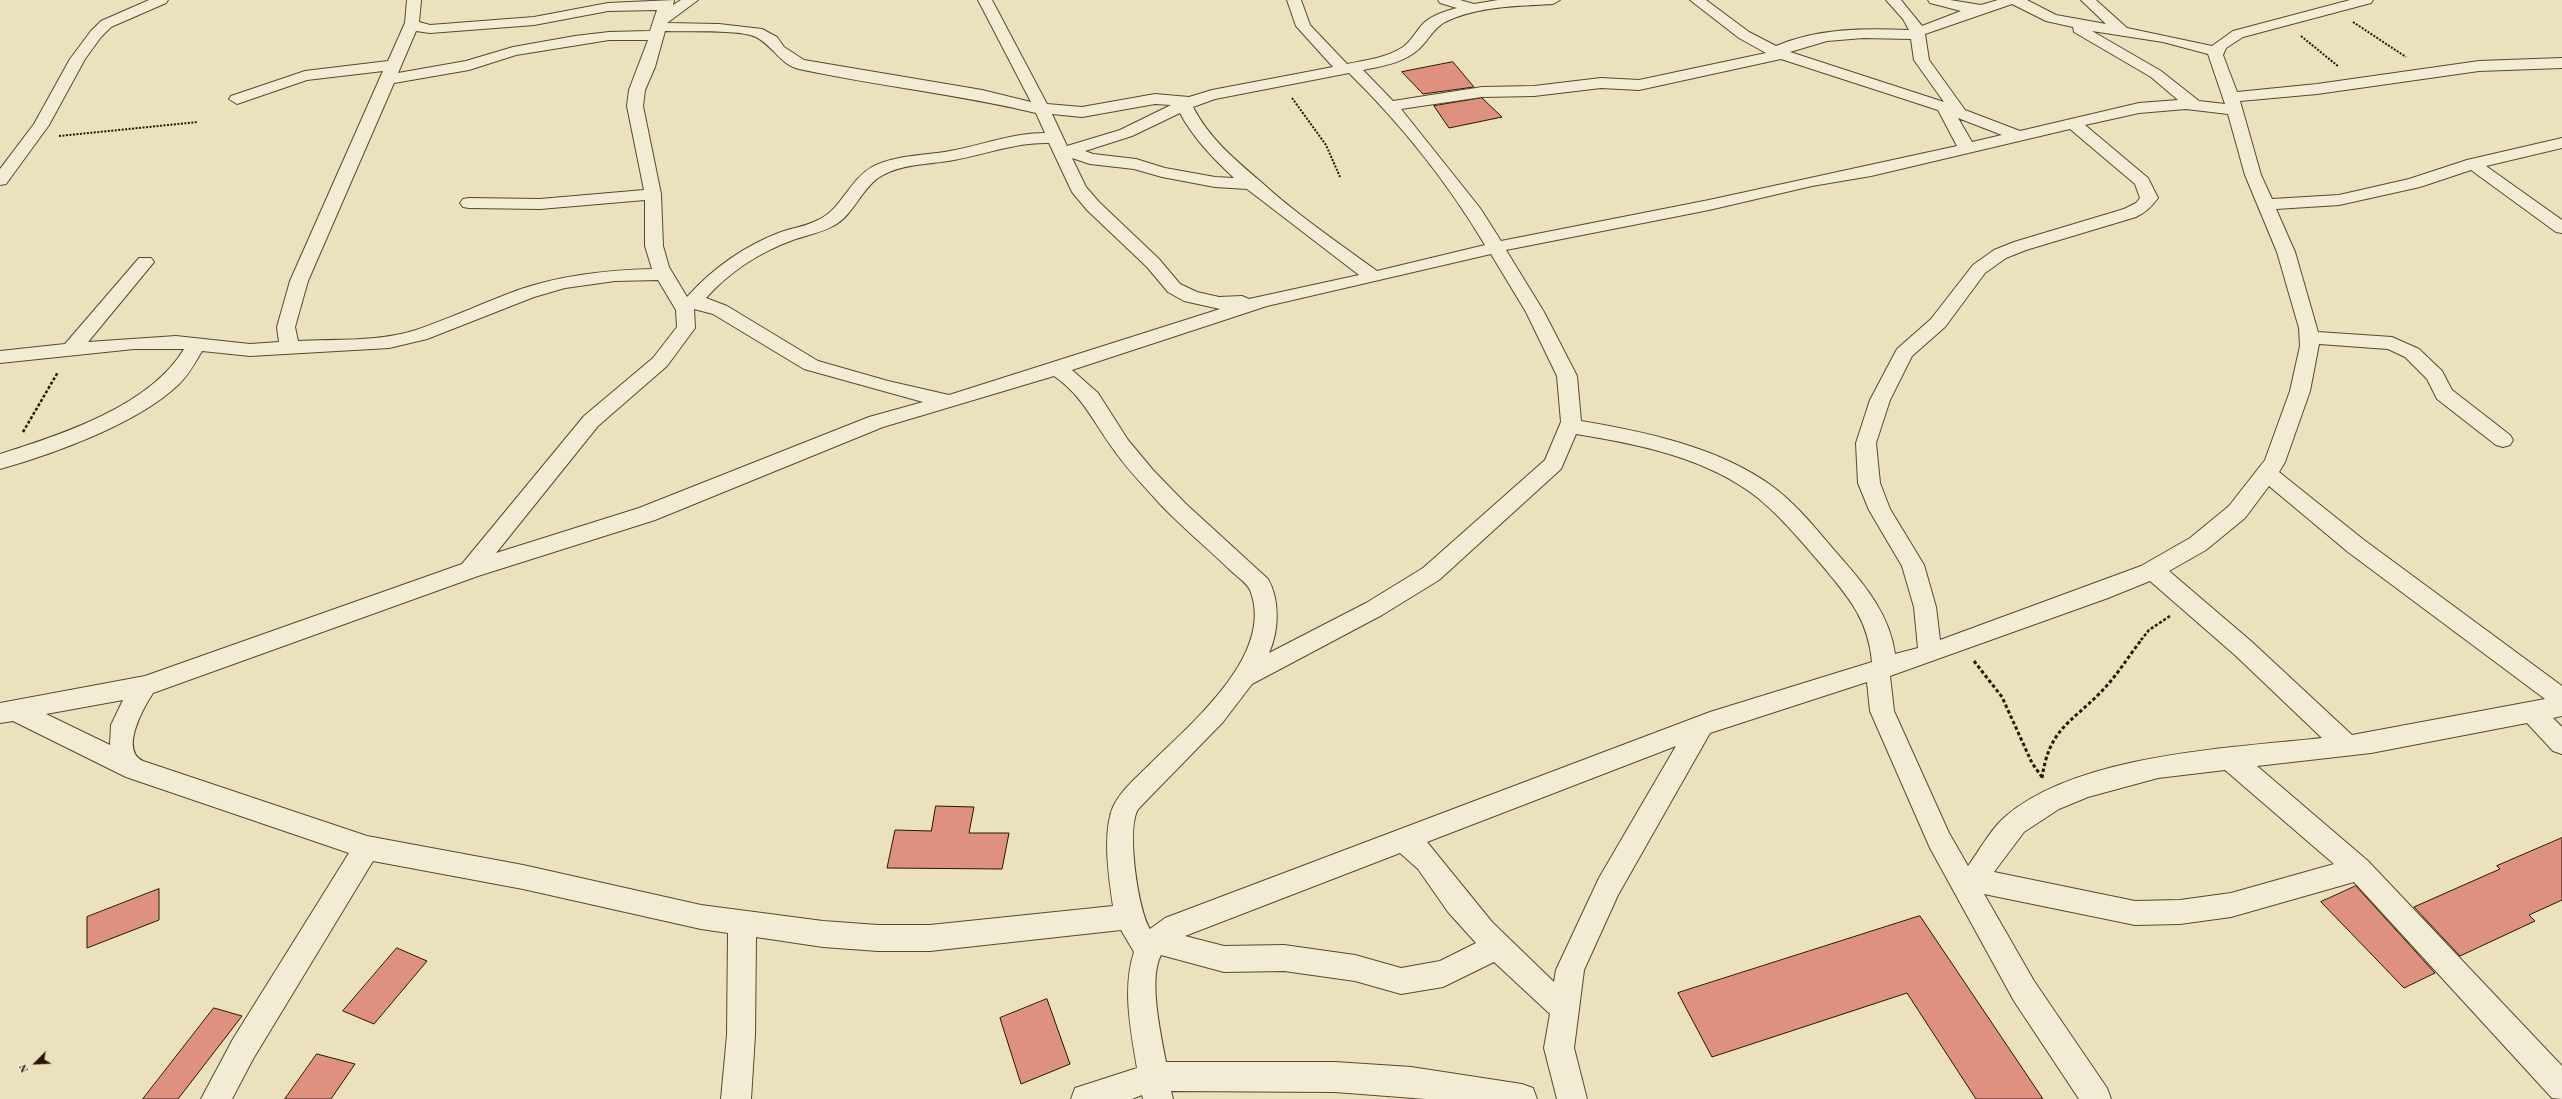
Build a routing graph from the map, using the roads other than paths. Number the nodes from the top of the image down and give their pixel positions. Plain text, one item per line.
1 (161, 0) edge
2 (414, 0) edge
3 (691, 0) edge
4 (986, 0) edge
5 (1294, 0) edge
6 (1445, 0) edge
7 (1553, 0) edge
8 (1697, 0) edge
9 (1893, 0) edge
10 (1935, 0) edge
11 (2009, 0) edge
12 (2016, 0) edge
13 (2088, 0) edge
14 (2366, 0) edge
15 (1474, 8) junction
16 (1974, 11) junction
17 (663, 17) edge
18 (2067, 22) junction
19 (412, 23) junction
20 (2122, 31) junction
21 (1917, 33) junction
22 (2215, 51) junction
23 (1779, 53) junction
24 (2562, 63) edge
25 (1349, 69) junction
26 (391, 72) junction
27 (237, 98) dead end
28 (1187, 103) junction
29 (2233, 103) junction
30 (2193, 104) junction
31 (1390, 106) junction
32 (1944, 107) junction
33 (1042, 109) junction
34 (1959, 112) junction
35 (2073, 123) junction
36 (2018, 136) junction
37 (2562, 143) edge
38 (1063, 148) junction
39 (1967, 149) junction
40 (2473, 164) junction
41 (0, 180) edge
42 (1253, 184) junction
43 (653, 194) junction
44 (469, 203) dead end
45 (2266, 204) junction
46 (2562, 228) edge
47 (1496, 248) junction
48 (146, 262) dead end
49 (663, 274) junction
50 (1374, 277) junction
51 (1263, 301) junction
52 (686, 303) junction
53 (2309, 338) junction
54 (197, 344) junction
55 (70, 349) junction
56 (290, 349) junction
57 (0, 357) edge
58 (1056, 368) junction
59 (947, 401) junction
60 (1569, 426) junction
61 (2503, 440) dead end
62 (5, 461) edge
63 (2267, 473) junction
64 (470, 570) junction
65 (2153, 570) junction
66 (1930, 653) junction
67 (1881, 669) junction
68 (1242, 678) junction
69 (144, 686) junction
70 (2559, 696) edge
71 (8, 712) edge
72 (2532, 712) junction
73 (1701, 726) junction
74 (2562, 744) edge
75 (2348, 746) junction
76 (2229, 758) junction
77 (130, 767) junction
78 (1404, 841) junction
79 (367, 848) junction
80 (2359, 869) junction
81 (1970, 884) junction
82 (1129, 917) junction
83 (742, 924) junction
84 (1152, 946) junction
85 (1498, 946) junction
86 (1564, 1008) junction
87 (1156, 1088) edge
88 (2562, 1088) edge
89 (216, 1099) edge
90 (736, 1099) edge
91 (1086, 1099) edge
92 (1522, 1099) edge
93 (1572, 1099) edge
94 (2096, 1099) edge

1 - 41 street
2 - 19 street
3 - 17 street
4 - 33 street
5 - 25 street
6 - 15 street
7 - 15 street
8 - 23 street
9 - 21 street
10 - 16 street
11 - 16 street
12 - 18 street
13 - 20 street
14 - 22 street
15 - 25 street
16 - 21 street
17 - 19 street
17 - 26 street
17 - 33 street
17 - 43 street
18 - 20 street
18 - 30 street
19 - 26 street
20 - 22 street
21 - 23 street
21 - 34 street
22 - 29 street
23 - 31 street
23 - 32 street
24 - 29 street
25 - 28 street
25 - 31 street
26 - 27 street
26 - 56 street
28 - 33 street
28 - 38 street
28 - 42 street
29 - 30 street
29 - 45 street
30 - 35 street
31 - 47 street
32 - 34 street
32 - 39 street
33 - 38 street
34 - 36 street
35 - 36 street
35 - 66 street
36 - 39 street
37 - 40 street
38 - 42 street
38 - 51 street
38 - 52 street
39 - 47 street
40 - 45 street
40 - 46 street
42 - 50 street
43 - 44 street
43 - 49 street
45 - 53 street
47 - 50 street
47 - 60 street
48 - 55 street
49 - 52 street
49 - 56 street
50 - 51 street
51 - 58 street
52 - 59 street
52 - 64 street
53 - 61 street
53 - 63 street
54 - 55 street
54 - 56 street
54 - 62 street
55 - 57 street
58 - 59 street
58 - 68 street
59 - 64 street
60 - 67 street
60 - 68 street
63 - 65 street
63 - 70 street
64 - 69 street
65 - 66 street
65 - 75 street
66 - 67 street
67 - 73 street
67 - 81 street
68 - 82 street
69 - 71 street
69 - 77 street
70 - 72 street
71 - 77 street
72 - 74 street
72 - 75 street
73 - 78 street
73 - 86 street
75 - 76 street
76 - 80 street
76 - 81 street
77 - 79 street
78 - 84 street
78 - 85 street
79 - 83 street
79 - 89 street
80 - 81 street
80 - 88 street
81 - 94 street
82 - 83 street
82 - 84 street
83 - 90 street
84 - 85 street
84 - 87 street
85 - 86 street
86 - 93 street
87 - 91 street
87 - 92 street

